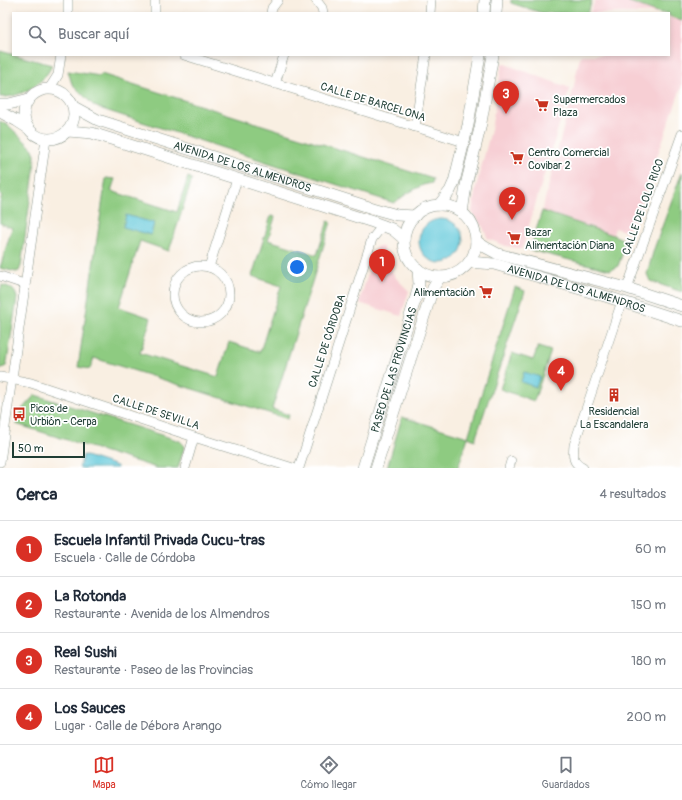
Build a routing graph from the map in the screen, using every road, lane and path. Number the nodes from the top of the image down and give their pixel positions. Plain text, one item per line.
1 (68, 0) edge
2 (155, 0) edge
3 (278, 0) edge
4 (316, 0) edge
5 (431, 0) edge
6 (485, 0) edge
7 (497, 0) edge
8 (68, 12) edge
9 (155, 12) edge
10 (271, 12) edge
11 (323, 12) edge
12 (430, 12) edge
13 (484, 12) edge
14 (496, 12) edge
15 (61, 56) edge
16 (187, 56) edge
17 (284, 56) edge
18 (426, 56) edge
19 (480, 56) edge
20 (493, 56) edge
21 (275, 84) junction
22 (49, 89) junction
23 (29, 99) junction
24 (0, 104) edge
25 (74, 108) junction
26 (0, 112) edge
27 (416, 127) junction
28 (28, 128) junction
29 (68, 131) junction
30 (682, 134) edge
31 (46, 139) junction
32 (464, 142) junction
33 (237, 179) junction
34 (439, 205) junction
35 (462, 213) junction
36 (415, 216) junction
37 (383, 225) junction
38 (404, 239) junction
39 (476, 241) junction
40 (469, 262) junction
41 (209, 267) junction
42 (418, 269) junction
43 (0, 276) edge
44 (440, 277) junction
45 (24, 284) junction
46 (628, 288) junction
47 (624, 302) junction
48 (682, 306) edge
49 (682, 321) edge
50 (0, 377) edge
51 (12, 379) junction
52 (194, 437) junction
53 (0, 462) edge
54 (185, 468) edge
55 (293, 468) edge
56 (299, 468) edge
57 (363, 468) edge
58 (376, 468) edge
59 (583, 468) edge

1 - 8 street
2 - 9 street
3 - 10 street
4 - 11 street
5 - 12 street
6 - 13 street
7 - 14 street
15 - 22 street
16 - 21 street, CALLE DE BARCELONA
17 - 21 street
18 - 27 street
19 - 32 street
20 - 35 street
21 - 27 street, CALLE DE BARCELONA
22 - 23 street
22 - 25 street
23 - 24 street
23 - 28 street
25 - 29 street
25 - 36 street, AVENIDA DE LOS ALMENDROS
26 - 28 street
27 - 32 street, CALLE DE BARCELONA
28 - 31 street
29 - 31 street
29 - 33 street, AVENIDA DE LOS ALMENDROS
30 - 46 street, CALLE DE LOLO RICO
31 - 45 street
32 - 34 street
33 - 37 street, AVENIDA DE LOS ALMENDROS
33 - 41 street, AVENIDA DE LOS ALMENDROS
34 - 35 street
34 - 36 street
35 - 39 street
36 - 38 street
37 - 38 street, AVENIDA DE LOS ALMENDROS
37 - 56 street, CALLE DE CÓRDOBA
38 - 42 street
39 - 40 street
39 - 46 street, AVENIDA DE LOS ALMENDROS
40 - 44 street
40 - 47 street, AVENIDA DE LOS ALMENDROS
41 - 41 street
42 - 44 street
42 - 57 street, PASEO DE LAS PROVINCIAS
43 - 45 street
44 - 58 street, PASEO DE LAS PROVINCIAS
45 - 51 street
46 - 48 street, AVENIDA DE LOS ALMENDROS
47 - 49 street, AVENIDA DE LOS ALMENDROS
47 - 59 street
50 - 51 street, CALLE DE SEVILLA
51 - 52 street, CALLE DE SEVILLA
51 - 53 street
52 - 54 street
52 - 55 street, CALLE DE SEVILLA

